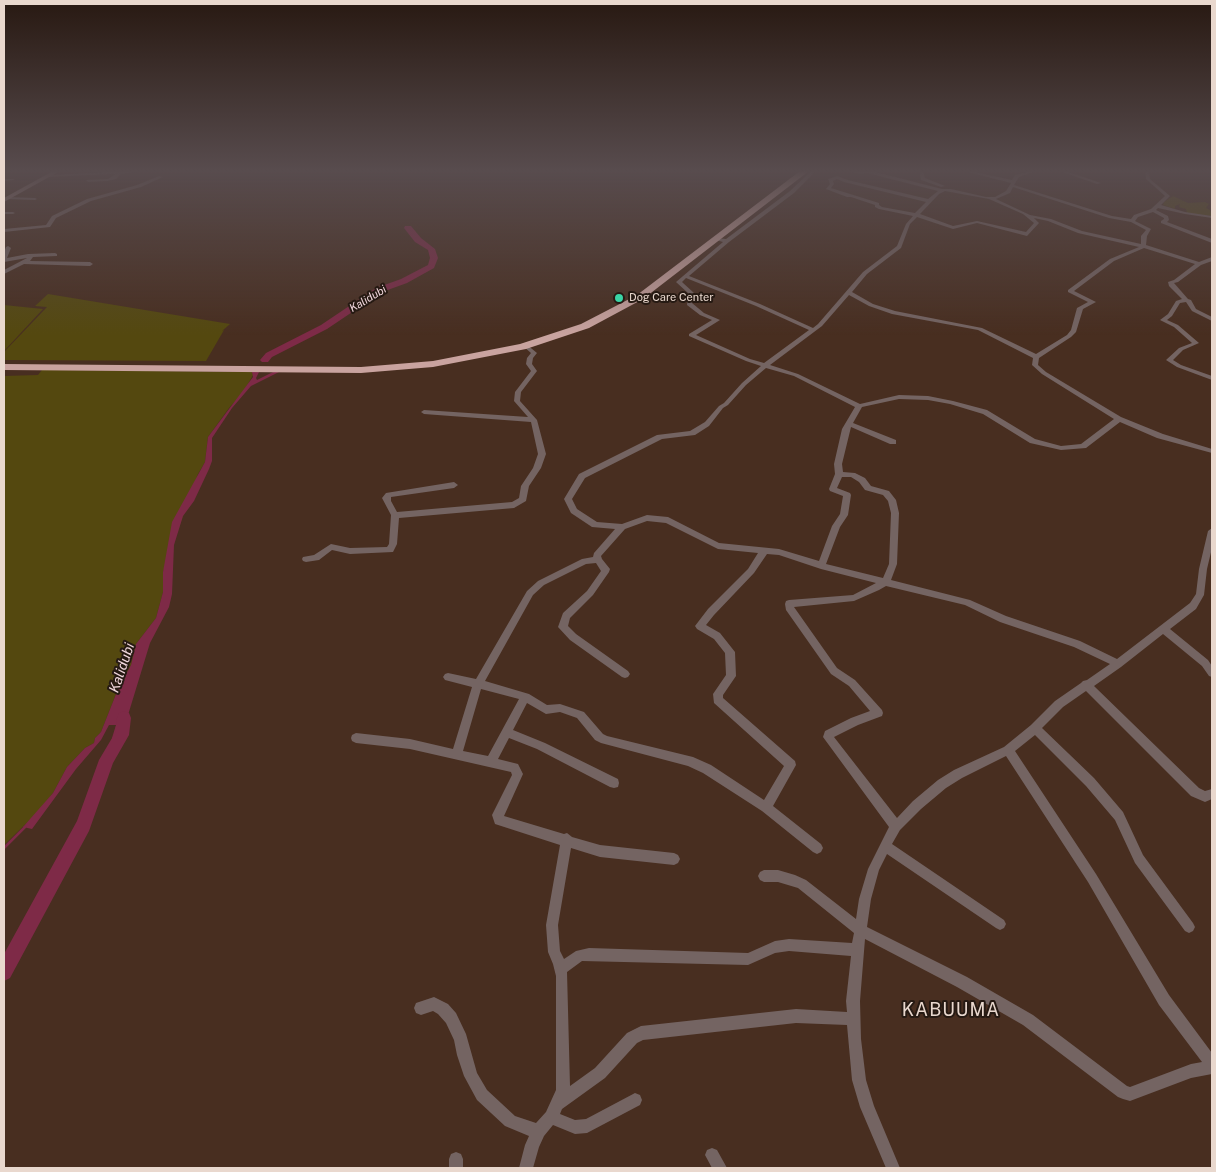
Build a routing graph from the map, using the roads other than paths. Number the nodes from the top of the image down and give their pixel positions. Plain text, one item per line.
1 (48, 226) edge
2 (732, 226) edge
3 (740, 226) edge
4 (907, 226) edge
5 (947, 226) edge
6 (963, 226) edge
7 (993, 226) edge
8 (1035, 226) edge
9 (1064, 226) edge
10 (1143, 226) edge
11 (1154, 226) edge
12 (1173, 226) edge
13 (1148, 228) junction
14 (4, 231) edge
15 (722, 240) junction
16 (1212, 241) edge
17 (1144, 246) junction
18 (8, 248) dead end
19 (31, 256) junction
20 (55, 256) dead end
21 (4, 259) edge
22 (1212, 259) edge
23 (24, 262) junction
24 (90, 264) dead end
25 (1200, 264) junction
26 (4, 272) edge
27 (685, 276) junction
28 (848, 292) junction
29 (1186, 300) junction
30 (1212, 320) edge
31 (813, 330) junction
32 (526, 346) junction
33 (1036, 357) junction
34 (4, 363) edge
35 (45, 366) junction
36 (764, 366) junction
37 (4, 367) edge
38 (361, 367) junction
39 (1212, 378) edge
40 (859, 406) junction
41 (424, 412) dead end
42 (1119, 419) junction
43 (534, 420) junction
44 (849, 424) junction
45 (893, 442) dead end
46 (1212, 452) edge
47 (839, 474) junction
48 (454, 485) dead end
49 (395, 515) junction
50 (622, 528) junction
51 (1212, 531) edge
52 (765, 550) junction
53 (306, 559) dead end
54 (598, 560) junction
55 (821, 566) junction
56 (886, 581) junction
57 (1163, 629) junction
58 (1118, 664) junction
59 (1212, 673) edge
60 (625, 674) dead end
61 (448, 677) dead end
62 (478, 684) junction
63 (1086, 684) junction
64 (525, 698) junction
65 (1035, 728) junction
66 (506, 732) junction
67 (356, 738) dead end
68 (1008, 750) junction
69 (457, 753) junction
70 (491, 762) junction
71 (614, 783) dead end
72 (1212, 794) edge
73 (766, 807) junction
74 (896, 826) junction
75 (567, 839) junction
76 (885, 846) junction
77 (818, 848) dead end
78 (674, 859) dead end
79 (764, 876) dead end
80 (1000, 924) dead end
81 (1189, 927) dead end
82 (860, 930) junction
83 (858, 950) junction
84 (560, 969) junction
85 (421, 1008) dead end
86 (853, 1020) junction
87 (1212, 1066) edge
88 (635, 1100) dead end
89 (559, 1102) junction
90 (551, 1117) junction
91 (539, 1131) junction
92 (526, 1168) edge
93 (893, 1168) edge

1 - 14 street
2 - 38 highway
3 - 15 highway
4 - 28 street
5 - 6 street
7 - 8 street
9 - 17 street
10 - 13 street
11 - 13 street
12 - 16 street
13 - 17 street
15 - 27 street
15 - 32 highway
17 - 25 street
17 - 33 street
18 - 21 street
19 - 20 street
19 - 21 street
19 - 23 street
22 - 25 street
23 - 24 street
23 - 26 street
25 - 29 street
27 - 31 street
27 - 36 street
28 - 31 street
28 - 33 street
29 - 30 street
29 - 39 street
31 - 36 street
32 - 38 highway
32 - 43 street
33 - 42 street
34 - 35 highway
35 - 37 highway
35 - 38 highway
36 - 40 street
36 - 50 street
40 - 42 street
40 - 44 street
41 - 43 street
42 - 46 street
43 - 49 street
44 - 45 street
44 - 47 street
47 - 55 street
47 - 56 street
48 - 49 street
49 - 53 street
50 - 52 street
50 - 54 street
51 - 57 street
52 - 55 street
52 - 73 street
54 - 60 street
54 - 62 street
55 - 56 street
56 - 58 street
56 - 74 street
57 - 58 street
57 - 59 street
58 - 63 street
61 - 62 street
62 - 64 street
62 - 69 street
63 - 65 street
63 - 72 street
64 - 66 street
64 - 73 street
65 - 68 street
65 - 81 street
66 - 70 street
66 - 71 street
67 - 69 street
68 - 74 street
68 - 87 street
69 - 70 street
70 - 75 street
73 - 77 street
74 - 76 street
75 - 78 street
75 - 84 street
76 - 80 street
76 - 82 street
79 - 82 street
82 - 83 street
82 - 87 street
83 - 84 street
83 - 86 street
84 - 89 street
85 - 91 street
86 - 89 street
86 - 93 street
88 - 90 street
89 - 90 street
90 - 91 street
91 - 92 street

